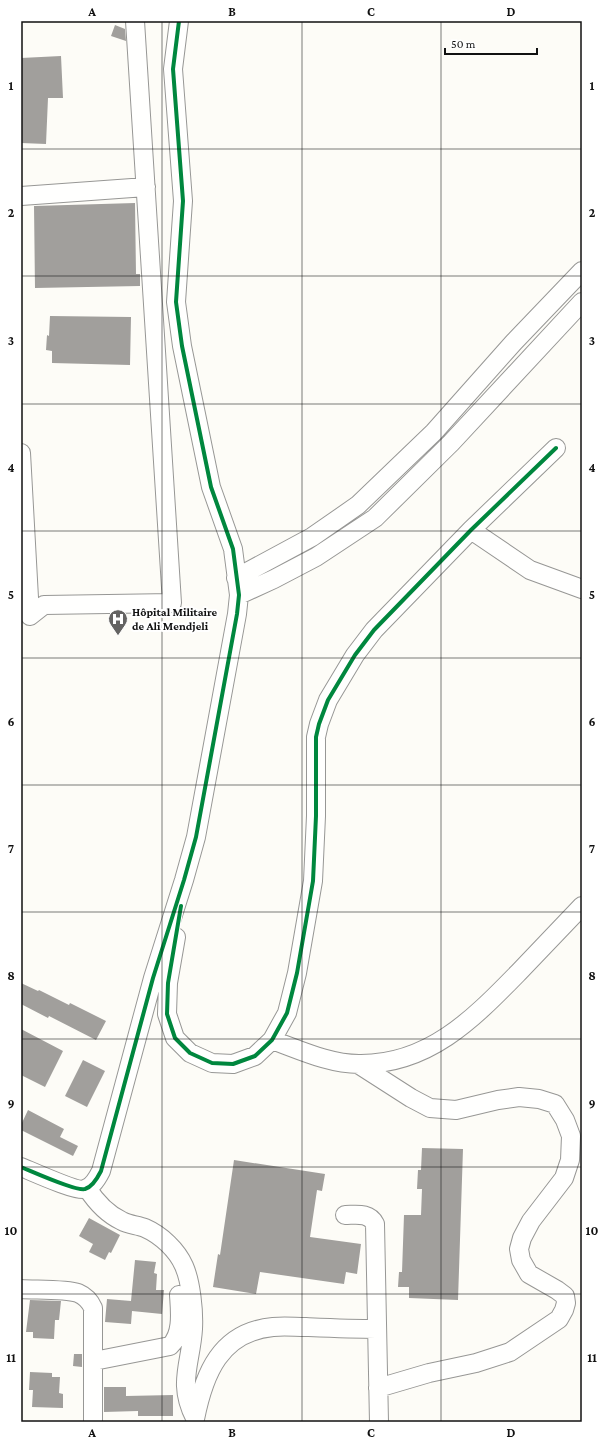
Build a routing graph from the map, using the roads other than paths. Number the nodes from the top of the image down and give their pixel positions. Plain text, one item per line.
1 (135, 21) edge
2 (179, 21) edge
3 (146, 187) junction
4 (21, 196) edge
5 (582, 271) edge
6 (582, 302) edge
7 (556, 448) dead end
8 (21, 453) edge
9 (471, 530) junction
10 (237, 587) junction
11 (582, 589) edge
12 (26, 615) edge
13 (184, 880) junction
14 (582, 906) edge
15 (272, 1040) junction
16 (358, 1064) junction
17 (21, 1167) edge
18 (87, 1188) junction
19 (345, 1215) dead end
20 (184, 1265) junction
21 (21, 1289) edge
22 (376, 1329) junction
23 (94, 1361) junction
24 (378, 1388) junction
25 (195, 1420) edge
26 (93, 1422) edge
27 (379, 1422) edge

1 - 3 street
2 - 10 street
3 - 4 street
3 - 12 street
5 - 10 street
6 - 10 street
7 - 9 street
8 - 12 street
9 - 11 street
9 - 15 street
10 - 13 street
13 - 15 street
13 - 18 street
14 - 16 street
15 - 16 street
16 - 24 street
17 - 18 street
18 - 20 street
19 - 22 street
20 - 23 street
20 - 25 street
21 - 23 street
22 - 24 street
22 - 25 street
23 - 26 street
24 - 27 street

